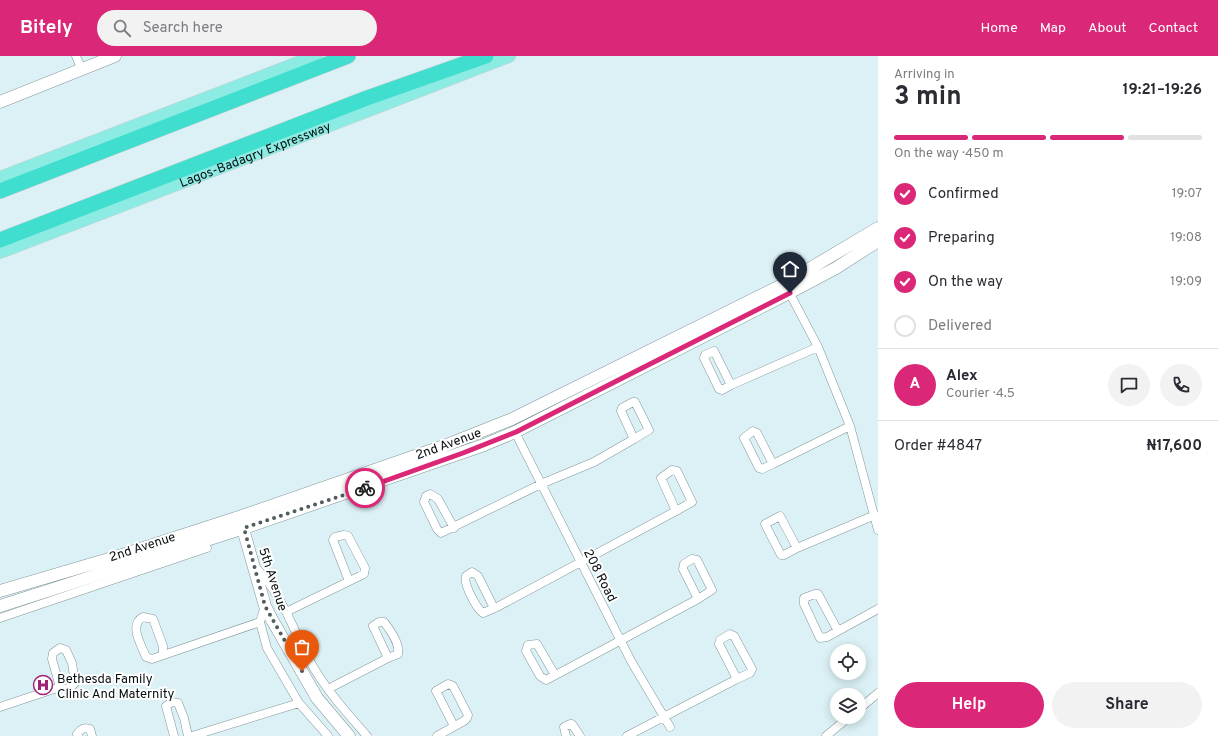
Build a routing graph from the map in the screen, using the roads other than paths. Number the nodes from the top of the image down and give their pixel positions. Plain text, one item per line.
1 (76, 56) edge
2 (115, 56) edge
3 (316, 56) edge
4 (348, 56) edge
5 (486, 56) edge
6 (509, 56) edge
7 (81, 68) junction
8 (0, 102) edge
9 (0, 178) edge
10 (0, 191) edge
11 (878, 228) edge
12 (0, 240) edge
13 (878, 241) edge
14 (0, 252) edge
15 (787, 288) junction
16 (818, 347) junction
17 (731, 385) dead end
18 (850, 426) junction
19 (516, 432) junction
20 (634, 439) dead end
21 (773, 464) dead end
22 (541, 484) junction
23 (676, 511) junction
24 (874, 515) junction
25 (242, 523) junction
26 (454, 528) junction
27 (878, 530) edge
28 (207, 548) dead end
29 (797, 548) junction
30 (581, 561) junction
31 (253, 565) junction
32 (349, 581) junction
33 (0, 591) edge
34 (698, 599) junction
35 (0, 606) edge
36 (265, 606) junction
37 (494, 608) junction
38 (878, 609) edge
39 (286, 612) junction
40 (0, 618) edge
41 (260, 622) junction
42 (838, 631) junction
43 (620, 640) junction
44 (163, 655) junction
45 (388, 658) dead end
46 (555, 675) dead end
47 (737, 679) junction
48 (60, 687) junction
49 (328, 689) junction
50 (878, 693) edge
51 (299, 703) junction
52 (866, 703) edge
53 (0, 708) edge
54 (664, 716) junction
55 (841, 724) edge
56 (454, 726) junction
57 (670, 727) dead end
58 (78, 736) edge
59 (92, 736) edge
60 (174, 736) edge
61 (188, 736) edge
62 (192, 736) edge
63 (328, 736) edge
64 (349, 736) edge
65 (367, 736) edge
66 (437, 736) edge
67 (566, 736) edge
68 (580, 736) edge
69 (627, 736) edge
70 (826, 736) edge

1 - 7 street
2 - 7 street
3 - 9 main road
4 - 10 highway
5 - 12 highway, Lagos-Badagry Expressway
6 - 14 main road, Lagos-Badagry Expressway
7 - 8 street
11 - 15 street, 2nd Avenue
13 - 15 street, 2nd Avenue
15 - 16 street
15 - 19 street, 2nd Avenue
15 - 25 street, 2nd Avenue
16 - 17 street
16 - 18 street
18 - 21 street
18 - 24 street
19 - 22 street, 208 Road
19 - 25 street, 2nd Avenue
20 - 22 street
22 - 26 street
22 - 30 street, 208 Road
23 - 23 street
23 - 30 street
24 - 27 street
24 - 29 street
25 - 31 street, 5th Avenue
25 - 33 street, 2nd Avenue
25 - 35 street, 2nd Avenue
26 - 26 street
28 - 40 street
29 - 29 street
30 - 37 street
30 - 43 street, 208 Road
31 - 36 street, 5th Avenue
31 - 39 street
32 - 32 street
32 - 39 street
34 - 34 street
34 - 43 street
36 - 41 street
36 - 64 street, 5th Avenue
37 - 37 street
38 - 42 street
39 - 49 street
41 - 44 street
41 - 51 street
42 - 42 street
43 - 46 street
43 - 54 street, 208 Road
44 - 44 street
45 - 49 street
47 - 47 street
47 - 54 street
48 - 48 street
48 - 53 street
49 - 65 street
50 - 52 street
51 - 62 street
51 - 63 street
54 - 57 street, 208 Road
54 - 69 street
55 - 70 street
56 - 56 street
56 - 66 street
58 - 59 street
60 - 61 street
67 - 68 street

